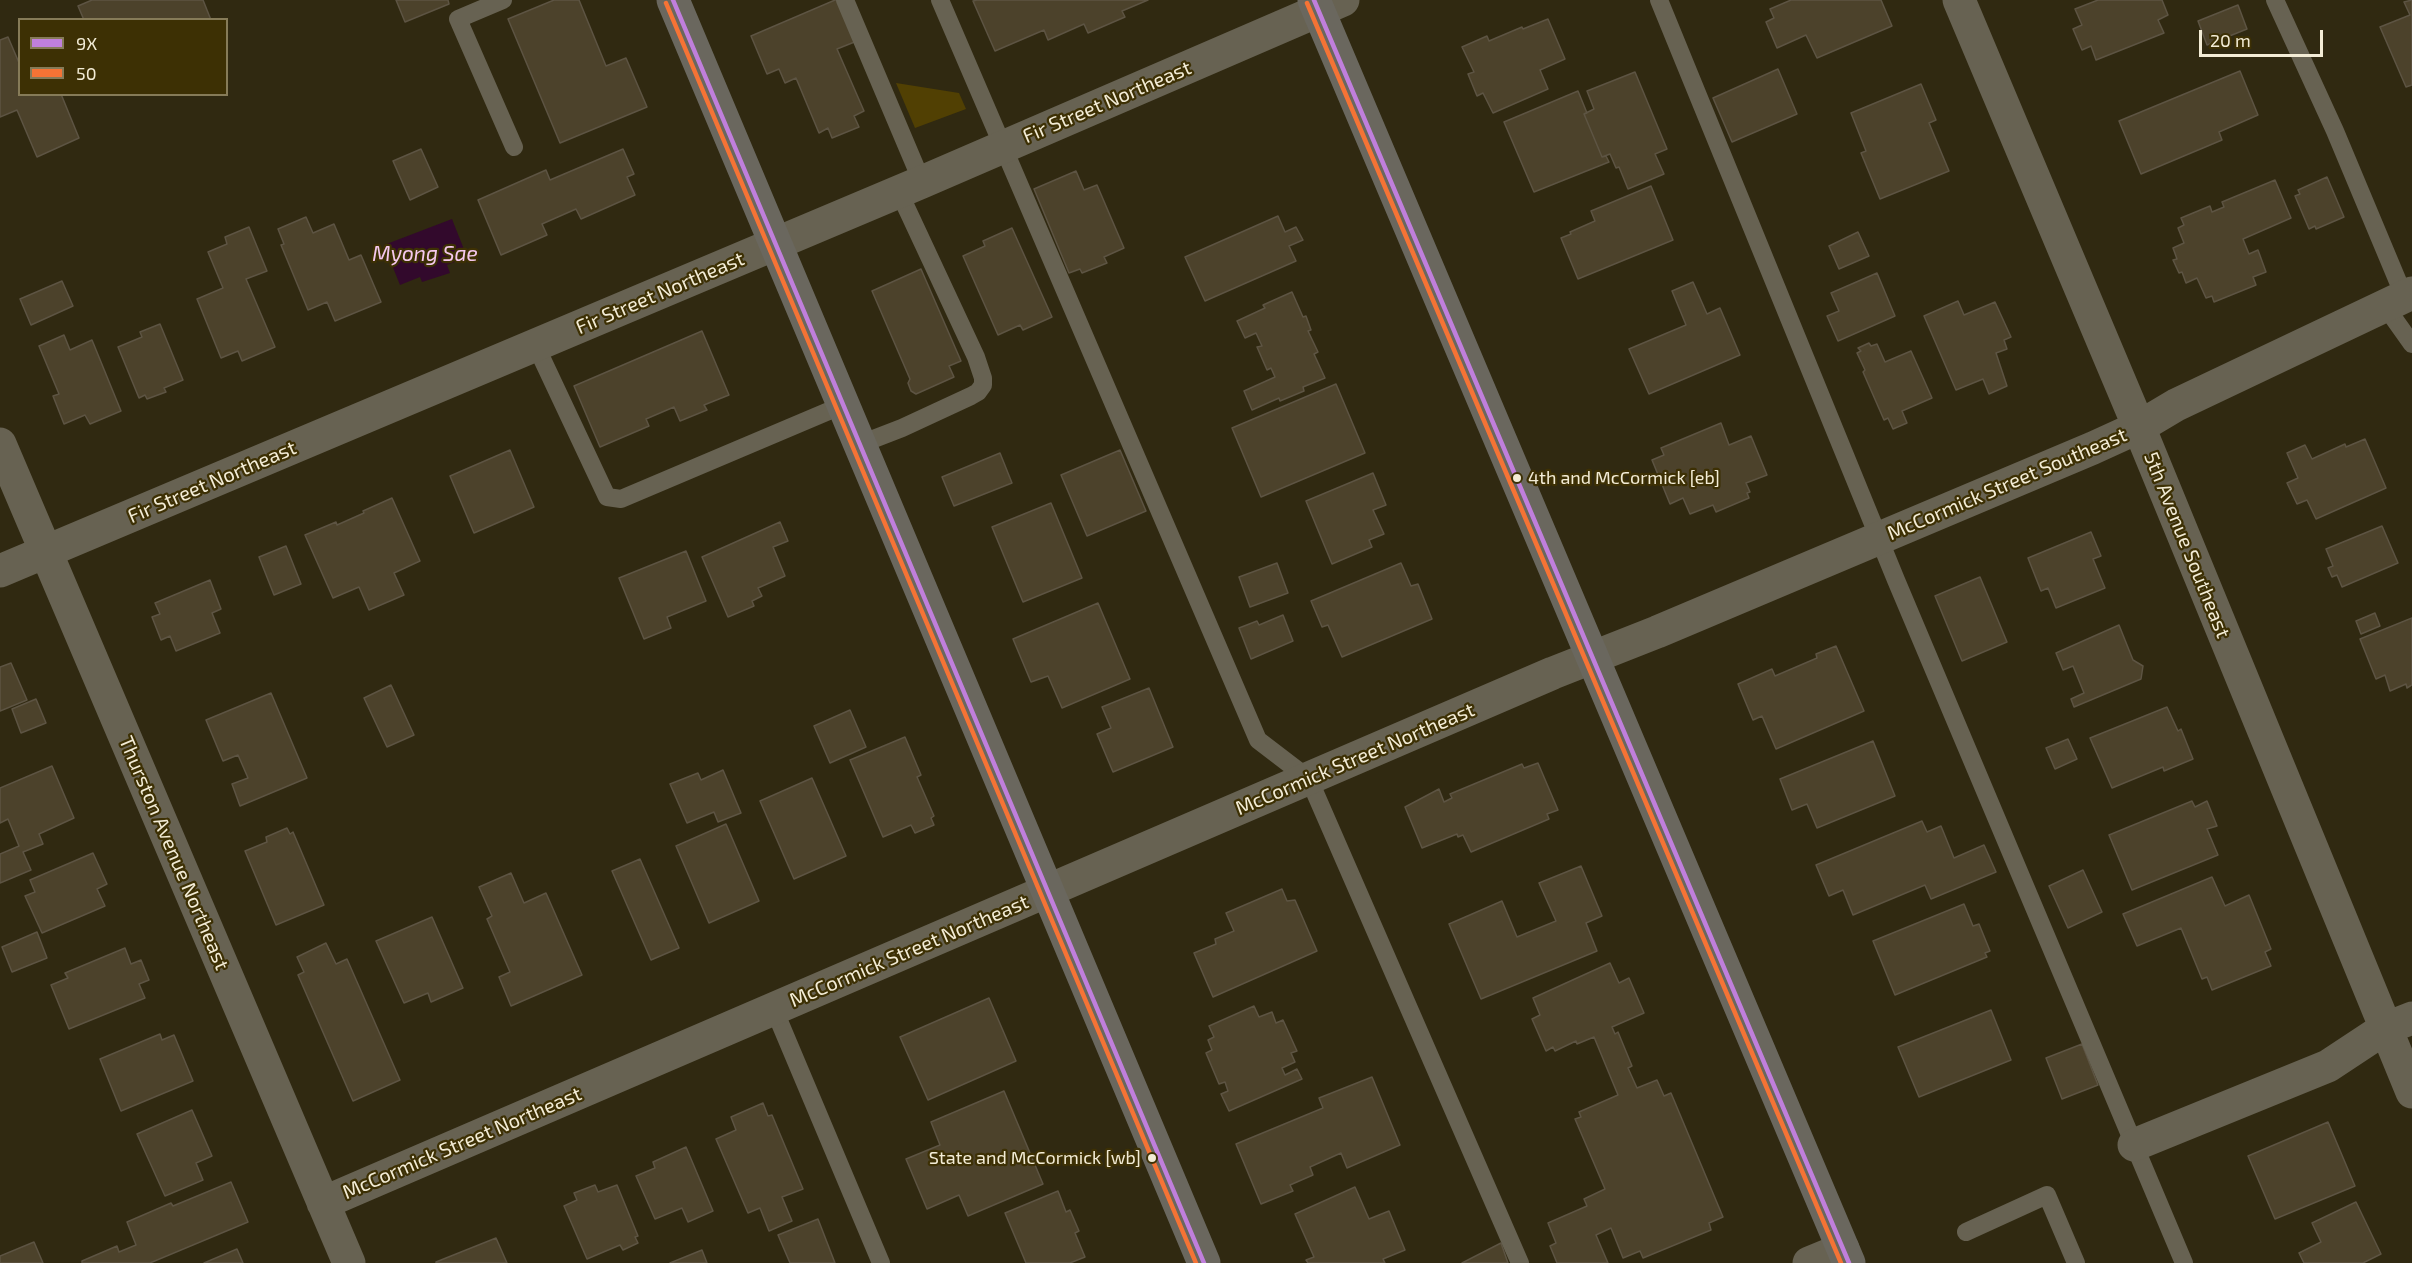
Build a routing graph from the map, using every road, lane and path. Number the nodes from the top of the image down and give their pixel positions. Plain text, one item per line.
1 (503, 0) edge
2 (673, 0) edge
3 (845, 0) edge
4 (940, 0) edge
5 (1659, 0) edge
6 (1959, 0) edge
7 (2275, 0) edge
8 (1325, 4) edge
9 (514, 147) dead end
10 (1003, 147) junction
11 (910, 187) junction
12 (776, 244) junction
13 (2400, 298) edge
14 (2412, 344) edge
15 (536, 346) junction
16 (843, 405) junction
17 (2139, 427) junction
18 (0, 444) edge
19 (858, 445) junction
20 (1879, 538) junction
21 (46, 552) junction
22 (0, 571) edge
23 (1593, 656) junction
24 (1309, 779) junction
25 (1047, 892) junction
26 (774, 1009) junction
27 (2398, 1023) edge
28 (2412, 1092) edge
29 (2134, 1145) junction
30 (323, 1203) junction
31 (1966, 1232) dead end
32 (1846, 1256) edge
33 (349, 1263) edge
34 (881, 1263) edge
35 (1204, 1263) edge
36 (1520, 1263) edge
37 (1809, 1263) edge
38 (2076, 1263) edge
39 (2184, 1263) edge

1 - 9 lane
2 - 12 main road
3 - 11 lane
4 - 10 lane
5 - 20 lane
6 - 17 street, 5th Avenue Southeast
7 - 13 lane
8 - 10 street, Fir Street Northeast
8 - 23 main road
10 - 11 street, Fir Street Northeast
10 - 24 lane
11 - 12 street, Fir Street Northeast
11 - 19 lane
12 - 15 street, Fir Street Northeast
12 - 16 main road
13 - 14 lane
13 - 17 street, McCormick Street Southeast
15 - 16 lane
15 - 21 street, Fir Street Northeast
16 - 19 main road
17 - 20 street, McCormick Street Southeast
17 - 27 street, 5th Avenue Southeast
18 - 21 street, Thurston Avenue Northeast
19 - 25 main road
20 - 23 street, McCormick Street Southeast
20 - 29 lane
21 - 22 street, Fir Street Northeast
21 - 30 street, Thurston Avenue Northeast
23 - 24 street, McCormick Street Northeast
23 - 32 main road
24 - 25 street, McCormick Street Northeast
24 - 36 lane
25 - 26 street, McCormick Street Northeast
25 - 35 main road
26 - 30 street, McCormick Street Northeast
26 - 34 lane
27 - 28 street, 5th Avenue Southeast
27 - 29 street
29 - 39 lane
30 - 33 street, Thurston Avenue Northeast
31 - 38 lane
32 - 37 street

